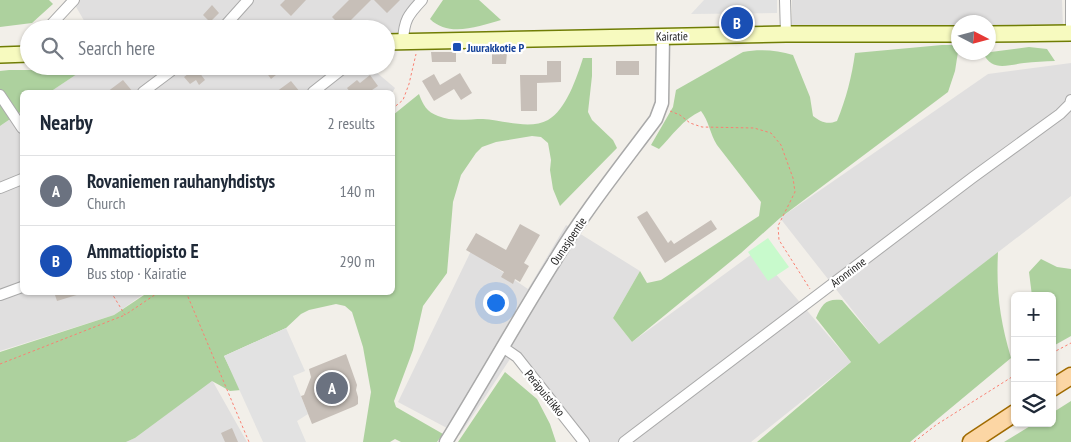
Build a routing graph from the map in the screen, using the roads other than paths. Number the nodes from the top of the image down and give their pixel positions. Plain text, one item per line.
1 (74, 0) edge
2 (248, 0) edge
3 (422, 0) edge
4 (785, 0) edge
5 (1071, 0) edge
6 (55, 20) edge
7 (230, 20) edge
8 (1071, 33) edge
9 (786, 34) junction
10 (951, 34) edge
11 (996, 34) edge
12 (663, 36) junction
13 (410, 41) junction
14 (395, 42) edge
15 (20, 54) edge
16 (0, 55) edge
17 (166, 75) edge
18 (335, 75) edge
19 (146, 90) edge
20 (316, 90) edge
21 (0, 95) edge
22 (1071, 100) edge
23 (20, 125) edge
24 (20, 180) edge
25 (0, 188) edge
26 (20, 288) edge
27 (0, 294) edge
28 (504, 348) junction
29 (1071, 376) edge
30 (1056, 385) edge
31 (1011, 416) edge
32 (446, 442) edge
33 (584, 442) edge
34 (624, 442) edge
35 (971, 442) edge

1 - 6 street
2 - 7 street
3 - 13 street
4 - 9 street
5 - 8 street
8 - 11 main road
9 - 10 main road, Kairatie
9 - 12 main road, Kairatie
12 - 13 main road, Kairatie
12 - 28 street, Ounasjoentie
13 - 14 main road, Kairatie
15 - 16 main road
17 - 19 street
18 - 20 street
21 - 23 street
22 - 34 street, Aronrinne
24 - 25 street
26 - 27 street
28 - 32 street, Ounasjoentie
28 - 33 street, Peräpuistikko
29 - 30 main road
31 - 35 main road

